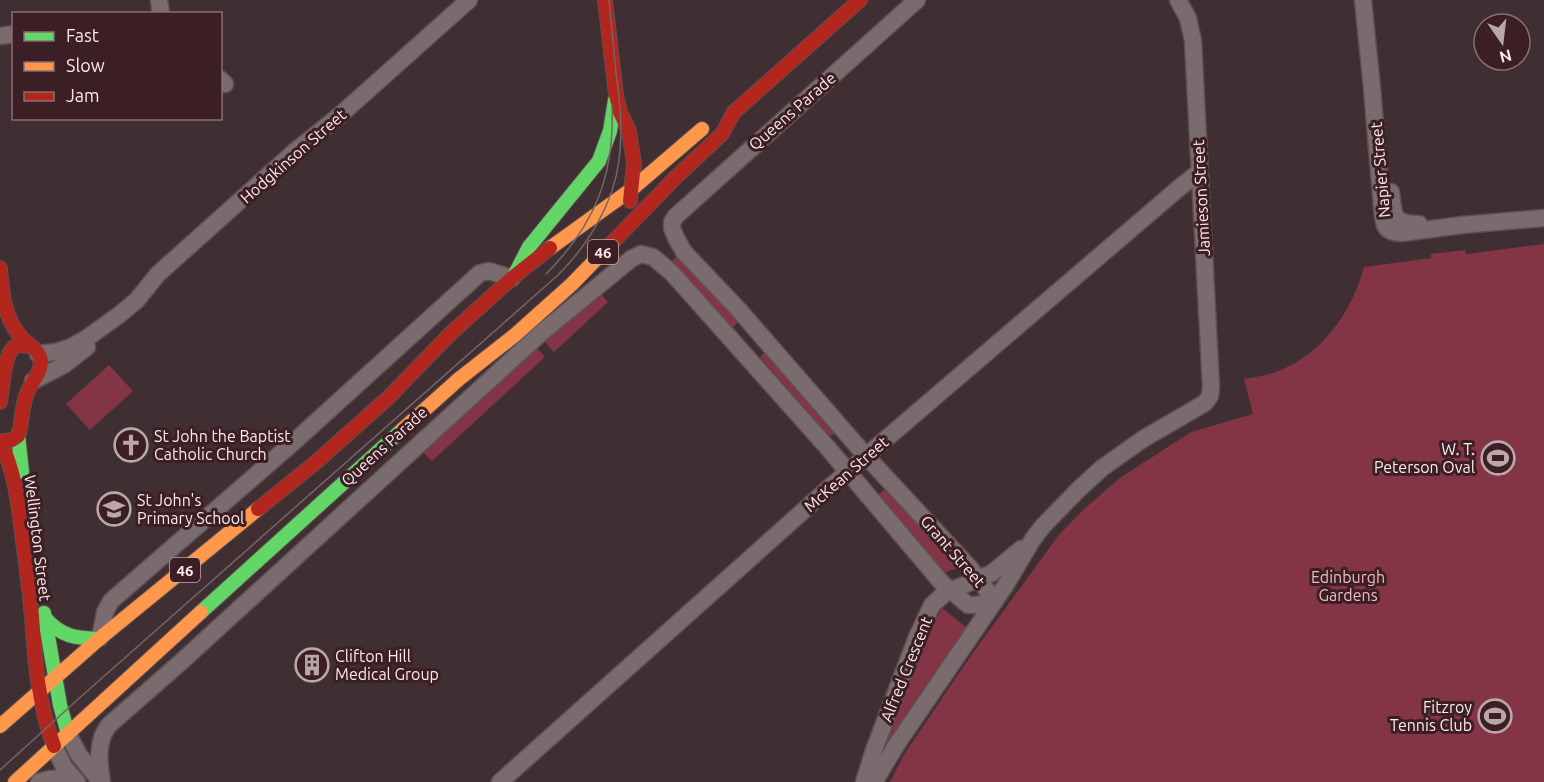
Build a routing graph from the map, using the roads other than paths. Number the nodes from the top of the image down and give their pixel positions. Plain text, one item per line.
1 (469, 0) edge
2 (605, 0) edge
3 (860, 0) edge
4 (917, 0) edge
5 (1178, 0) edge
6 (1364, 0) edge
7 (616, 95) junction
8 (734, 112) junction
9 (1199, 172) junction
10 (632, 189) junction
11 (1544, 218) edge
12 (672, 226) joint
13 (613, 242) junction
14 (682, 249) junction
15 (663, 265) junction
16 (0, 267) edge
17 (513, 277) junction
18 (119, 315) junction
19 (766, 340) junction
20 (0, 345) edge
21 (34, 350) junction
22 (747, 356) junction
23 (2, 365) junction
24 (33, 382) junction
25 (1208, 400) joint
26 (0, 402) edge
27 (18, 435) junction
28 (0, 441) edge
29 (866, 456) junction
30 (848, 472) junction
31 (1033, 538) junction
32 (979, 578) junction
33 (950, 590) junction
34 (995, 601) junction
35 (45, 618) junction
36 (99, 639) junction
37 (56, 678) junction
38 (38, 694) junction
39 (0, 725) edge
40 (68, 735) junction
41 (54, 746) junction
42 (26, 780) edge
43 (75, 780) edge
44 (101, 782) edge
45 (500, 782) edge
46 (864, 782) edge
47 (874, 782) edge

1 - 18 street, Hodgkinson Street
2 - 7 main road
3 - 8 main road, Queens Parade / 46
4 - 12 street, Queens Parade
5 - 9 street, Jamieson Street
6 - 11 street, Napier Street
7 - 10 main road
7 - 17 main road
8 - 10 main road, Queens Parade / 46
8 - 13 main road, Queens Parade / 46
9 - 25 street, Jamieson Street
9 - 29 street, McKean Street
10 - 13 main road
10 - 17 main road, Queens Parade / 46
12 - 14 street, Grant Street
13 - 40 main road, Queens Parade / 46
14 - 15 street
14 - 19 street, Grant Street
15 - 22 street, Grant Street
15 - 44 street, Queens Parade
16 - 21 main road
17 - 36 main road, Queens Parade / 46
17 - 36 street
18 - 21 street, Hodgkinson Street
18 - 24 street, Hodgkinson Street
19 - 22 street
19 - 29 street, Grant Street
20 - 23 main road
21 - 23 main road
21 - 24 main road, Wellington Street
22 - 30 street, Grant Street
23 - 26 main road
24 - 27 main road, Wellington Street
25 - 31 street, Alfred Crescent
27 - 28 main road
27 - 35 main road, Wellington Street
28 - 38 main road, Wellington Street
29 - 30 street, McKean Street
29 - 32 street, Grant Street
30 - 33 street, Grant Street
30 - 45 street, McKean Street
31 - 32 street, Alfred Crescent
31 - 34 street, Alfred Crescent
32 - 33 street, Alfred Crescent
32 - 34 street, Grant Street
33 - 34 street, Grant Street
33 - 46 street, Alfred Crescent
34 - 47 street, Alfred Crescent
35 - 36 main road
35 - 37 main road, Wellington Street
36 - 37 main road, Queens Parade / 46
37 - 38 main road, Queens Parade / 46
37 - 40 main road, Wellington Street
38 - 39 main road, Queens Parade / 46
38 - 41 main road, Wellington Street
40 - 41 main road, Queens Parade / 46
40 - 44 street
41 - 42 main road, Queens Parade / 46
41 - 43 street
42 - 43 street, Queens Parade

